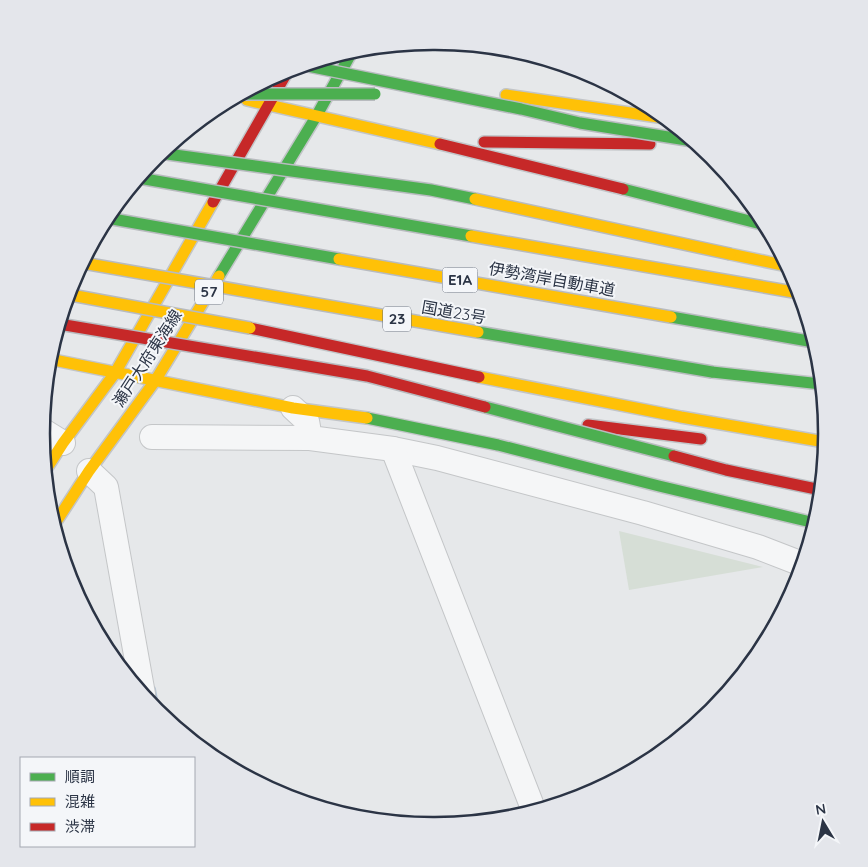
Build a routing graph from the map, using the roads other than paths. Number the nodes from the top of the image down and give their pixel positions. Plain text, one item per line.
1 (348, 60) edge
2 (318, 68) edge
3 (283, 81) edge
4 (256, 94) edge
5 (244, 100) edge
6 (269, 105) junction
7 (317, 115) junction
8 (648, 116) edge
9 (422, 139) junction
10 (679, 139) edge
11 (687, 145) edge
12 (171, 154) edge
13 (147, 179) edge
14 (115, 219) edge
15 (754, 222) edge
16 (90, 264) edge
17 (778, 264) edge
18 (790, 292) edge
19 (77, 296) edge
20 (67, 325) edge
21 (806, 341) edge
22 (58, 361) edge
23 (115, 373) junction
24 (155, 381) junction
25 (814, 383) edge
26 (293, 408) junction
27 (519, 426) dead end
28 (479, 430) dead end
29 (440, 433) junction
30 (50, 435) edge
31 (152, 437) dead end
32 (310, 438) junction
33 (711, 440) dead end
34 (818, 441) edge
35 (64, 443) junction
36 (786, 447) dead end
37 (393, 449) junction
38 (817, 449) edge
39 (51, 463) edge
40 (89, 471) junction
41 (813, 488) edge
42 (60, 516) edge
43 (807, 522) edge
44 (795, 561) edge
45 (140, 679) edge
46 (531, 804) edge

1 - 7 main road, 瀬戸大府東海線 / 57
2 - 10 main road, bridge
3 - 6 main road, 瀬戸大府東海線 / 57
4 - 8 main road, bridge
5 - 6 main road
6 - 7 main road
6 - 23 main road, 瀬戸大府東海線 / 57
7 - 9 main road
7 - 24 main road, 瀬戸大府東海線 / 57
9 - 11 main road
9 - 15 main road
12 - 17 main road, bridge
13 - 18 main road, 伊勢湾岸自動車道, bridge
14 - 21 main road, 伊勢湾岸自動車道 / E1A, bridge
16 - 25 main road, 国道23号 / 23, bridge
19 - 34 main road, bridge
20 - 41 main road, bridge
22 - 23 main road
23 - 24 main road
23 - 35 main road, 瀬戸大府東海線 / 57
24 - 26 main road
24 - 40 main road, 瀬戸大府東海線 / 57
26 - 29 main road
26 - 32 street
27 - 33 main road
28 - 29 main road
29 - 43 main road
30 - 35 street
31 - 32 street
32 - 37 street
35 - 39 main road, 瀬戸大府東海線 / 57
36 - 38 main road
37 - 44 street
37 - 46 street
40 - 42 main road, 瀬戸大府東海線 / 57
40 - 45 street

